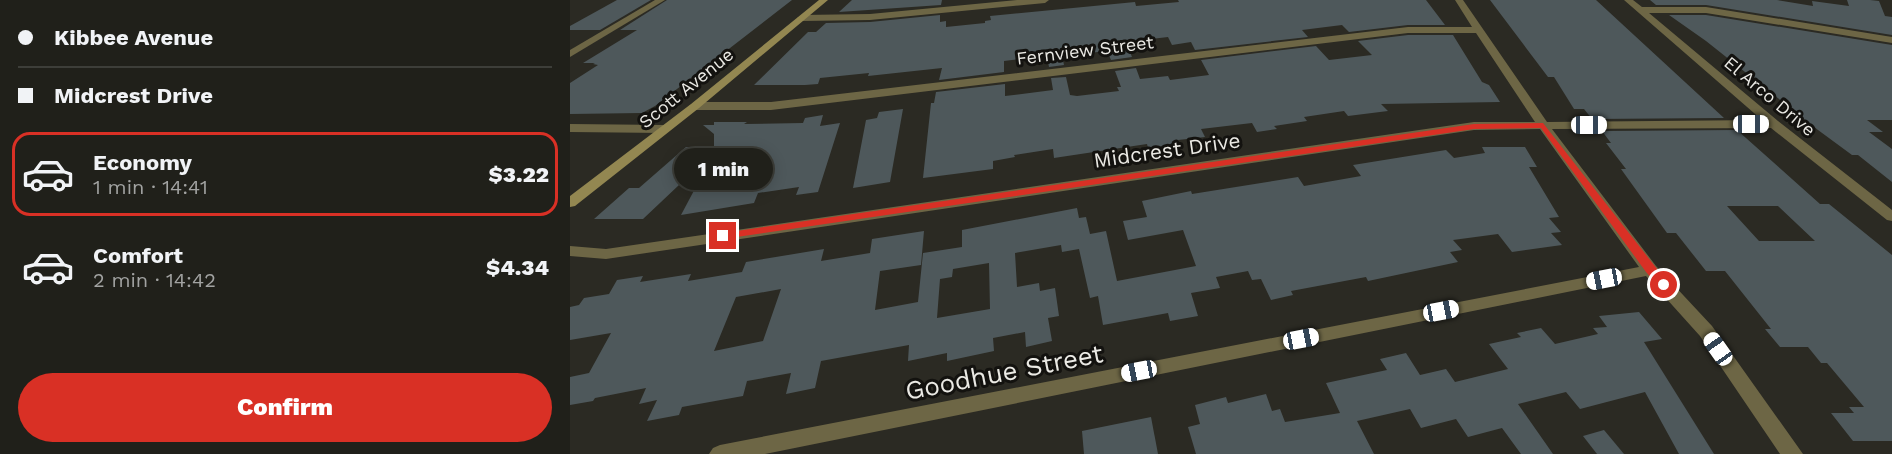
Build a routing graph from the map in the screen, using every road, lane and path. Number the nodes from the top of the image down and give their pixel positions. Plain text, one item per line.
1 (661, 0) edge
2 (824, 0) edge
3 (1045, 0) edge
4 (1459, 0) edge
5 (1628, 0) edge
6 (1639, 9) junction
7 (802, 18) junction
8 (1479, 30) junction
9 (1892, 40) edge
10 (570, 54) edge
11 (695, 106) junction
12 (1774, 124) junction
13 (1543, 125) junction
14 (570, 128) edge
15 (665, 129) junction
16 (570, 203) edge
17 (1892, 217) edge
18 (570, 251) edge
19 (1650, 270) junction
20 (720, 454) edge
21 (1792, 454) edge

1 - 10 street
2 - 7 street, Scott Avenue
3 - 7 street
4 - 8 street
5 - 6 street, El Arco Drive
6 - 9 street
6 - 12 street, El Arco Drive
7 - 11 street, Scott Avenue
8 - 11 street, Fernview Street
8 - 13 street
11 - 15 street, Scott Avenue
12 - 13 street, Midcrest Drive
12 - 17 street, El Arco Drive
13 - 18 street, Midcrest Drive
13 - 19 street
14 - 15 street
15 - 16 street, Scott Avenue
19 - 20 street, Goodhue Street
19 - 21 street

